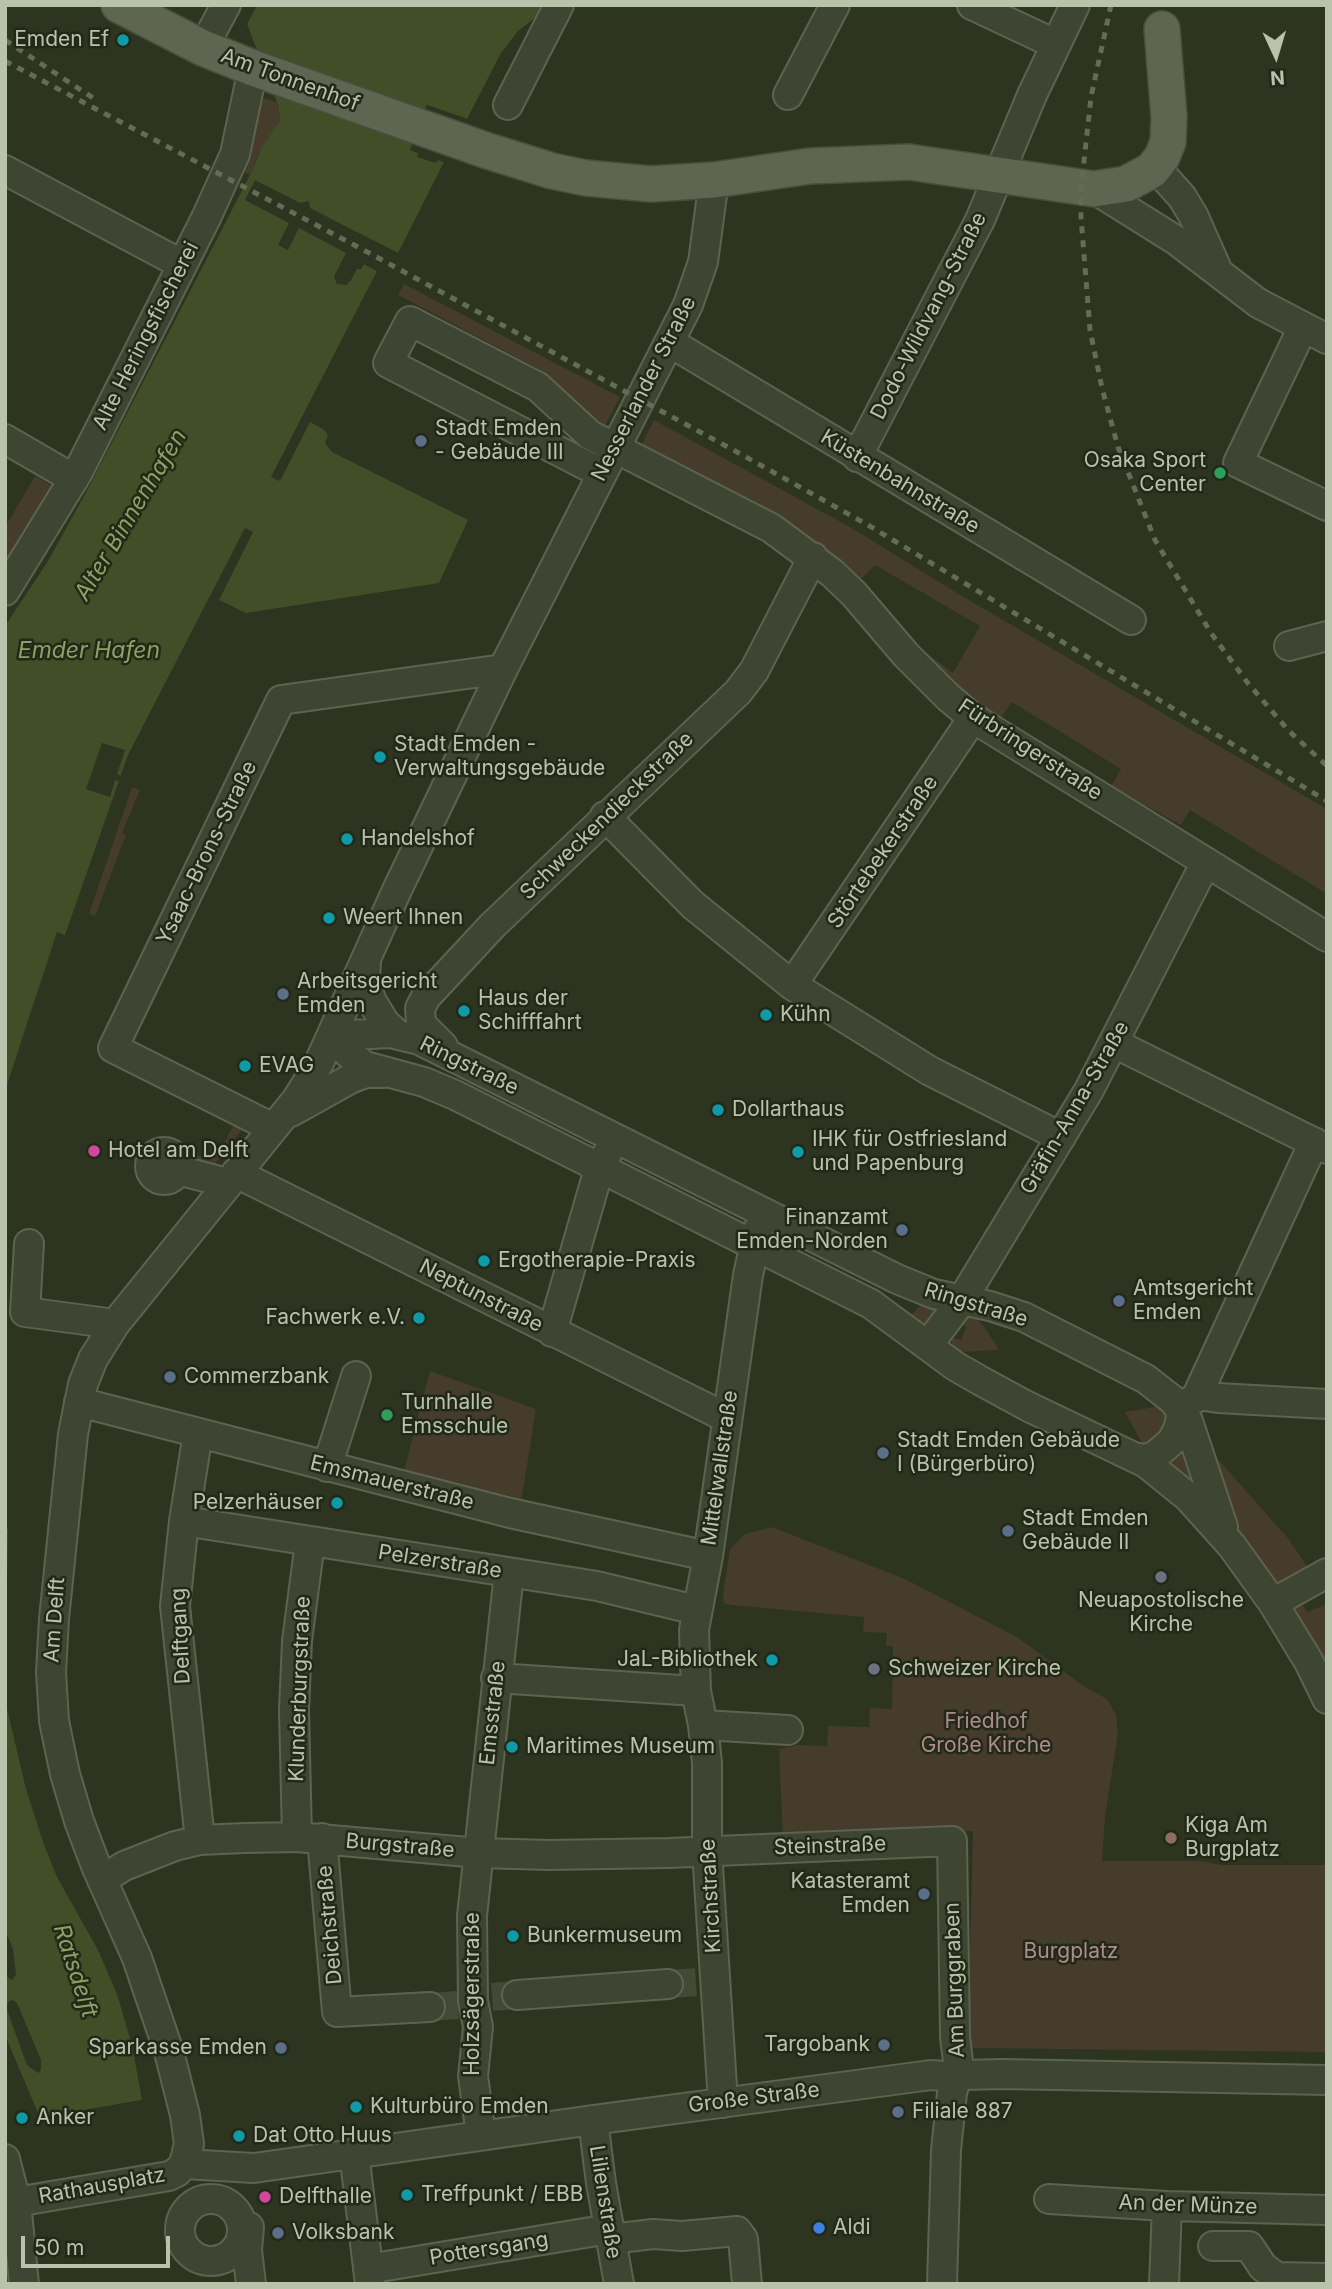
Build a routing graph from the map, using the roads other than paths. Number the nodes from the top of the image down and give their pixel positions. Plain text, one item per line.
1 (119, 5) edge
2 (226, 5) edge
3 (559, 5) edge
4 (835, 5) edge
5 (972, 5) edge
6 (1075, 5) edge
7 (1166, 17) edge
8 (1055, 44) junction
9 (204, 48) junction
10 (258, 69) junction
11 (788, 95) dead end
12 (508, 105) dead end
13 (5, 170) edge
14 (1152, 170) junction
15 (1000, 174) junction
16 (714, 180) junction
17 (1094, 189) junction
18 (1177, 240) junction
19 (181, 264) junction
20 (1217, 270) junction
21 (1315, 333) edge
22 (671, 343) junction
23 (5, 439) edge
24 (615, 448) junction
25 (857, 457) junction
26 (601, 473) junction
27 (74, 479) junction
28 (1327, 506) edge
29 (813, 557) junction
30 (5, 591) edge
31 (1131, 620) dead end
32 (1327, 636) edge
33 (1289, 646) dead end
34 (503, 669) junction
35 (973, 718) junction
36 (606, 816) junction
37 (1206, 862) junction
38 (1327, 937) edge
39 (369, 952) junction
40 (792, 985) junction
41 (397, 1034) junction
42 (332, 1036) junction
43 (1114, 1043) junction
44 (457, 1057) junction
45 (383, 1073) junction
46 (276, 1124) junction
47 (1061, 1137) junction
48 (614, 1139) junction
49 (1321, 1145) edge
50 (599, 1169) junction
51 (178, 1170) dead end
52 (232, 1178) junction
53 (766, 1213) junction
54 (29, 1244) dead end
55 (753, 1245) junction
56 (962, 1300) junction
57 (115, 1324) junction
58 (552, 1332) junction
59 (928, 1345) junction
60 (356, 1376) dead end
61 (1188, 1401) junction
62 (79, 1402) junction
63 (1327, 1404) edge
64 (727, 1418) junction
65 (198, 1433) junction
66 (1138, 1458) junction
67 (327, 1467) junction
68 (184, 1521) junction
69 (310, 1542) junction
70 (1232, 1546) junction
71 (708, 1556) junction
72 (509, 1573) junction
73 (1327, 1573) edge
74 (1273, 1603) junction
75 (696, 1610) junction
76 (496, 1678) junction
77 (696, 1691) junction
78 (1327, 1699) edge
79 (703, 1725) junction
80 (788, 1730) dead end
81 (310, 1837) junction
82 (200, 1840) junction
83 (952, 1841) joint
84 (708, 1850) junction
85 (479, 1853) junction
86 (102, 1880) junction
87 (668, 1984) tunnel mouth
88 (485, 1999) junction
89 (430, 2007) tunnel mouth
90 (960, 2077) junction
91 (1327, 2080) edge
92 (723, 2102) junction
93 (593, 2120) junction
94 (481, 2135) junction
95 (5, 2159) edge
96 (355, 2164) junction
97 (181, 2168) junction
98 (1049, 2199) dead end
99 (16, 2202) junction
100 (1167, 2206) junction
101 (199, 2209) dead end
102 (1327, 2210) edge
103 (610, 2234) junction
104 (1213, 2246) dead end
105 (18, 2262) edge
106 (369, 2276) edge
107 (1327, 2278) edge
108 (251, 2284) edge
109 (619, 2284) edge
110 (747, 2284) edge
111 (942, 2284) edge
112 (1164, 2284) edge

1 - 9 main road, Am Tonnenhof
2 - 9 street
3 - 12 street
4 - 11 street
5 - 8 street
6 - 8 street, Dodo-Wildvang-Straße
7 - 14 main road
8 - 15 street, Dodo-Wildvang-Straße
9 - 10 main road, Am Tonnenhof
10 - 16 main road, Am Tonnenhof
10 - 19 street, Alte Heringsfischerei
13 - 19 street
14 - 17 main road
14 - 18 street
14 - 20 street
15 - 16 main road
15 - 17 main road
15 - 25 street, Dodo-Wildvang-Straße
16 - 22 street, Nesserlander Straße
17 - 18 street
18 - 20 street
19 - 27 street, Alte Heringsfischerei
20 - 21 street
21 - 28 street
22 - 24 street, Nesserlander Straße
22 - 25 street, Küstenbahnstraße
23 - 27 street
24 - 26 street, Nesserlander Straße
24 - 26 street, Fürbringerstraße
24 - 29 street, Fürbringerstraße
25 - 31 street, Küstenbahnstraße
26 - 34 street, Nesserlander Straße
27 - 30 street, Alte Heringsfischerei
29 - 35 street, Fürbringerstraße
29 - 36 street, Schweckendieckstraße
32 - 33 street
34 - 39 street, Nesserlander Straße
34 - 46 street, Ysaac-Brons-Straße
35 - 37 street, Fürbringerstraße
35 - 40 street, Störtebekerstraße
36 - 40 street
36 - 44 street, Schweckendieckstraße
37 - 38 street, Fürbringerstraße
37 - 43 street, Gräfin-Anna-Straße
39 - 41 street, Ringstraße
39 - 42 street, Nesserlander Straße
40 - 47 street
41 - 42 street, Ringstraße
41 - 44 street, Ringstraße
42 - 45 street, Ringstraße
42 - 46 street, Am Delft
43 - 47 street, Gräfin-Anna-Straße
43 - 49 street
44 - 48 street, Ringstraße
45 - 46 street, Ringstraße
45 - 50 street, Ringstraße
46 - 52 street, Am Delft
47 - 56 street, Gräfin-Anna-Straße
48 - 50 street
48 - 53 street, Ringstraße
49 - 61 street
50 - 55 street, Ringstraße
50 - 58 street
51 - 52 street, Neptunstraße
52 - 57 street, Am Delft
52 - 58 street, Neptunstraße
53 - 55 street
53 - 56 street, Ringstraße
54 - 57 street
55 - 59 street, Ringstraße
55 - 64 street, Mittelwallstraße
56 - 59 street, Gräfin-Anna-Straße
56 - 61 street, Ringstraße
57 - 62 street, Am Delft
58 - 64 street, Neptunstraße
59 - 66 street, Ringstraße
60 - 67 street
61 - 63 street
61 - 66 street
61 - 70 street, Ringstraße
62 - 65 street, Emsmauerstraße
62 - 86 street, Am Delft
64 - 71 street, Mittelwallstraße
65 - 67 street, Emsmauerstraße
65 - 68 street, Delftgang
66 - 70 street, Ringstraße
67 - 71 street, Emsmauerstraße
68 - 69 street, Pelzerstraße
68 - 82 street, Delftgang
69 - 72 street, Pelzerstraße
69 - 81 street, Klunderburgstraße
70 - 74 street, Ringstraße
71 - 75 street, Mittelwallstraße
72 - 75 street, Pelzerstraße
72 - 76 street, Emsstraße
73 - 74 street
74 - 78 street, Ringstraße
75 - 77 street, Mittelwallstraße
76 - 77 street
76 - 85 street, Emsstraße
77 - 79 street, Kirchstraße
79 - 80 street
79 - 84 street, Kirchstraße
81 - 82 street, Burgstraße
81 - 85 street, Burgstraße
81 - 89 street, Deichstraße
82 - 86 street, Burgstraße
83 - 84 street, Steinstraße
83 - 90 street, Am Burggraben
84 - 85 street, Burgstraße
84 - 92 street, Kirchstraße
85 - 88 street, Holzsägerstraße
86 - 97 street, Am Delft
87 - 88 street
88 - 94 street, Holzsägerstraße
90 - 91 street, Große Straße
90 - 92 street, Große Straße
90 - 111 street, Am Burggraben
92 - 93 street, Große Straße
93 - 94 street, Große Straße
93 - 103 street, Lilienstraße
94 - 96 street, Große Straße
95 - 99 street
96 - 97 street, Große Straße
96 - 106 street
97 - 99 street, Rathausplatz
97 - 101 street
97 - 108 street
98 - 100 street, An der Münze
99 - 105 street
100 - 102 street, An der Münze
100 - 112 street
103 - 106 street, Pottersgang
103 - 109 street, Lilienstraße
103 - 110 street, Pottersgang
104 - 107 street

